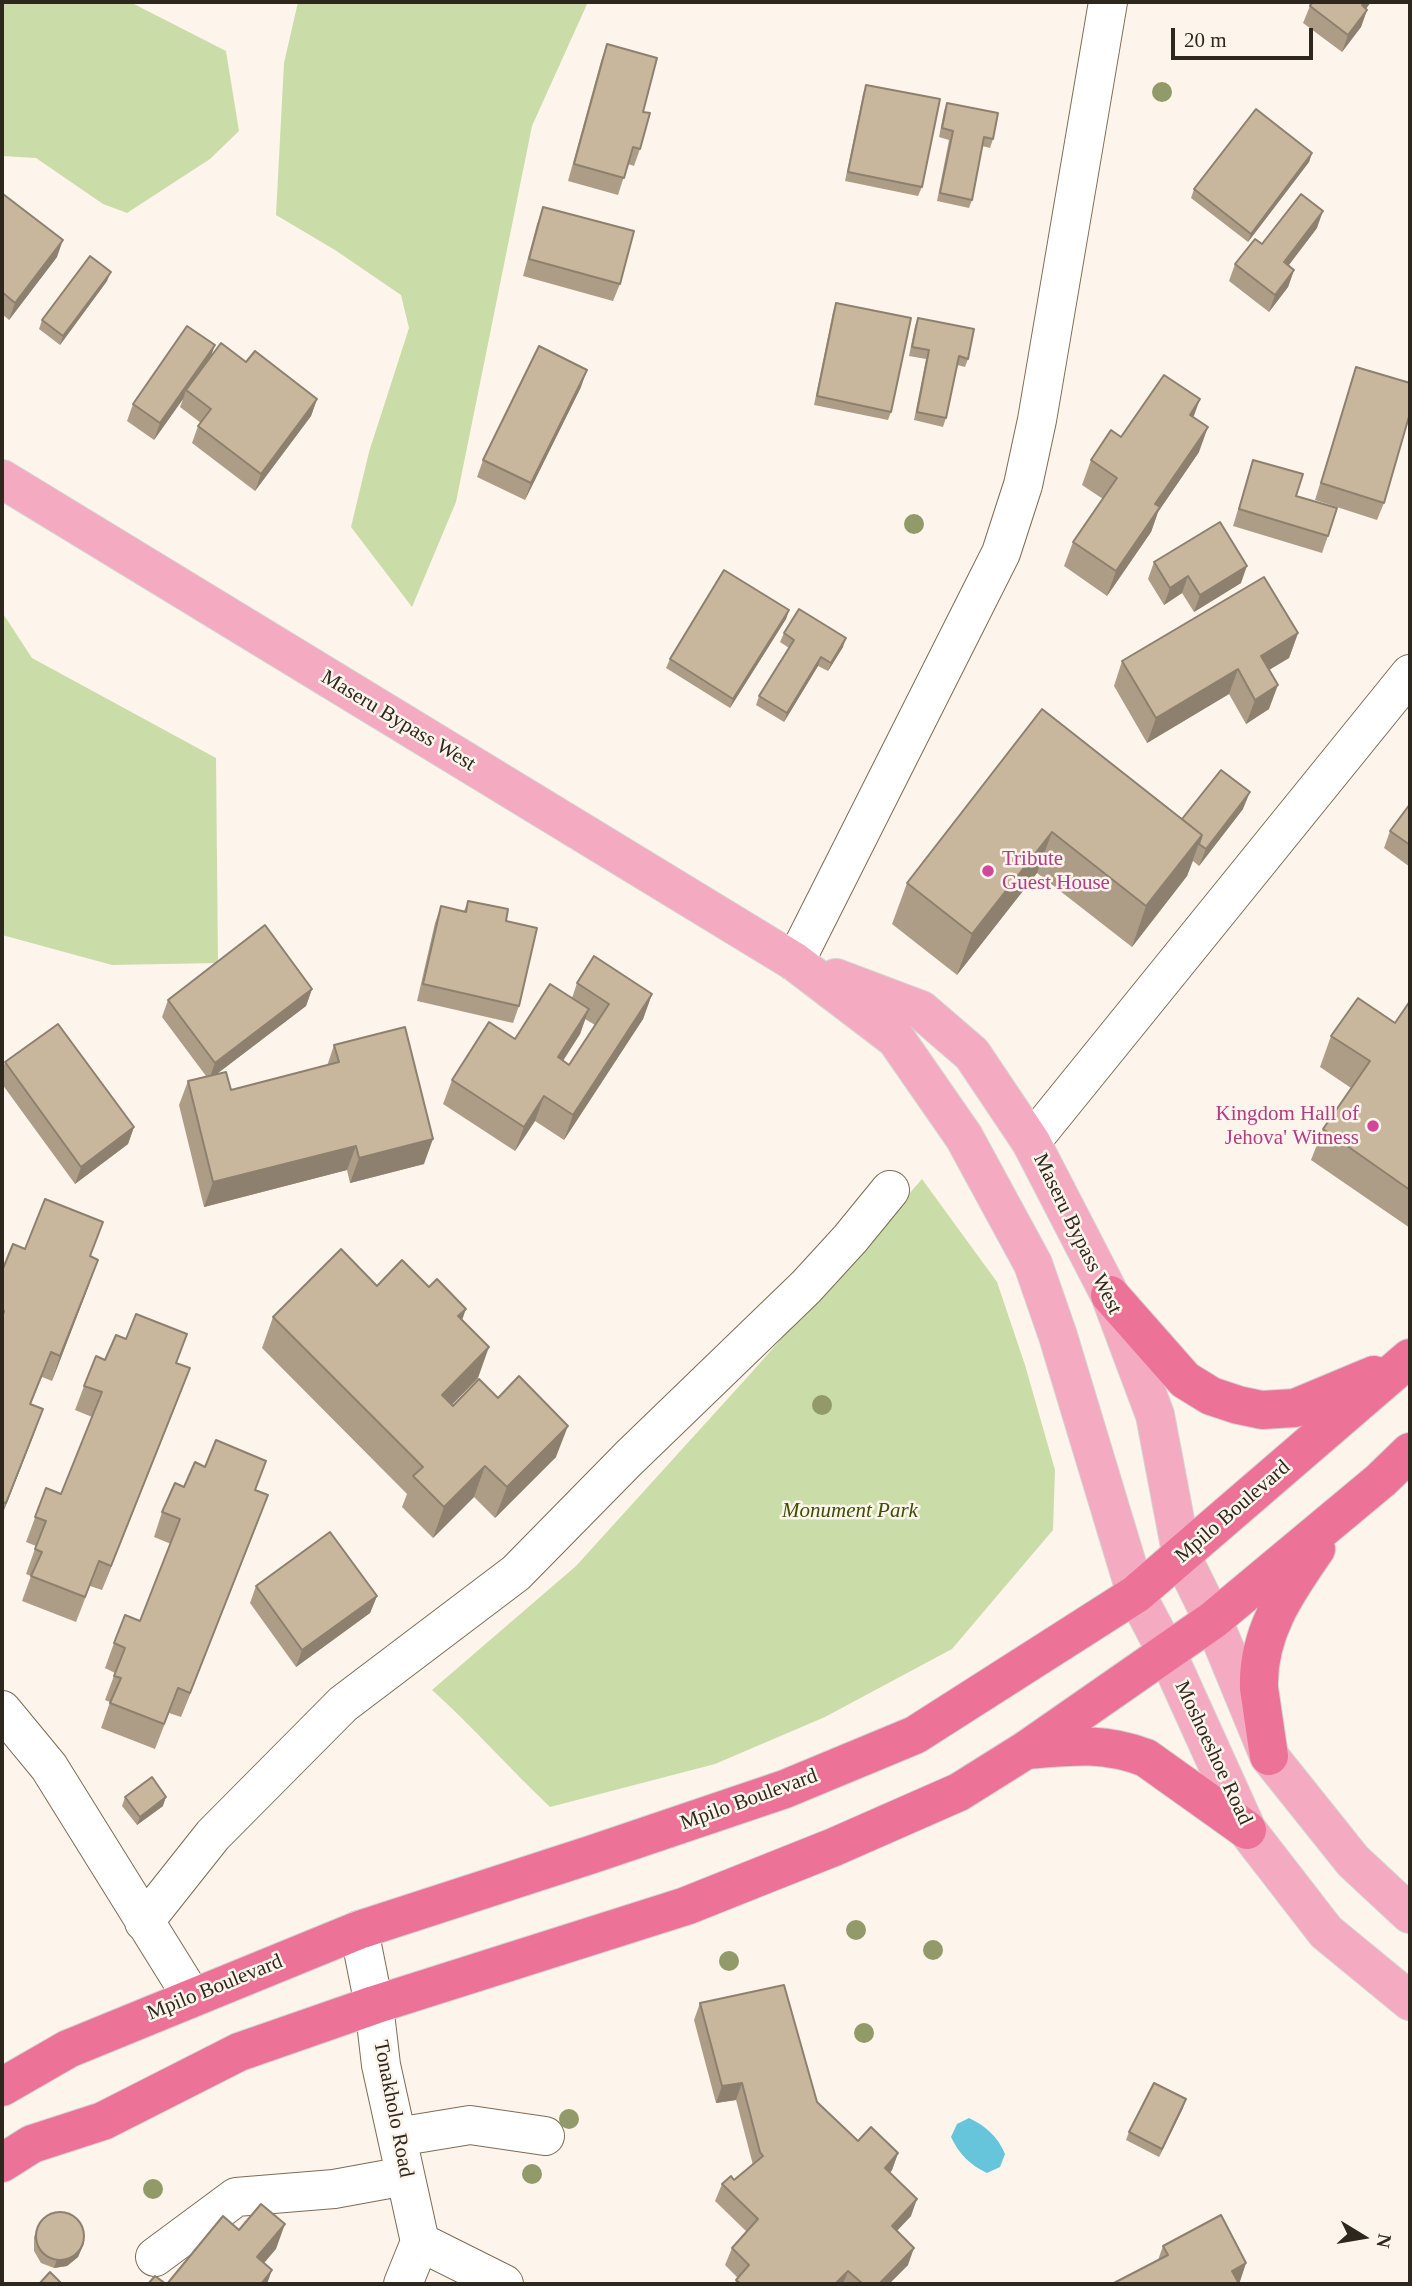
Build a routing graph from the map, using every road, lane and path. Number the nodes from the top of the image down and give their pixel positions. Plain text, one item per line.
1 (1110, 6) edge
2 (2, 479) edge
3 (1410, 674) edge
4 (795, 962) junction
5 (1031, 1142) junction
6 (890, 1190) dead end
7 (1110, 1296) junction
8 (1409, 1359) edge
9 (1410, 1452) edge
10 (1344, 1510) junction
11 (1182, 1557) junction
12 (1136, 1594) junction
13 (1213, 1620) junction
14 (1166, 1651) junction
15 (2, 1710) edge
16 (1026, 1750) junction
17 (1269, 1756) junction
18 (1247, 1830) junction
19 (1410, 1914) edge
20 (144, 1922) junction
21 (359, 1930) junction
22 (192, 1997) junction
23 (1410, 2001) edge
24 (374, 2005) junction
25 (2, 2087) edge
26 (545, 2136) dead end
27 (397, 2137) junction
28 (2, 2163) edge
29 (405, 2176) junction
30 (421, 2242) junction
31 (155, 2257) dead end
32 (402, 2284) edge
33 (503, 2284) edge

1 - 4 street
2 - 4 main road, Maseru Bypass West
3 - 5 street
4 - 5 main road, Maseru Bypass West
4 - 12 main road, Maseru Bypass West
5 - 7 main road, Maseru Bypass West
6 - 20 street
7 - 8 highway
7 - 11 main road, Maseru Bypass West
8 - 11 highway, Mpilo Boulevard
9 - 10 highway
10 - 13 highway
10 - 17 highway
11 - 12 highway, Mpilo Boulevard
11 - 13 main road, Maseru Bypass West
12 - 14 main road, Maseru Bypass West
12 - 21 highway, Mpilo Boulevard
13 - 14 highway
13 - 17 main road
14 - 16 highway
14 - 18 main road, Moshoeshoe Road
15 - 20 street
16 - 18 highway
16 - 24 highway
17 - 19 main road
18 - 23 main road, Moshoeshoe Road
20 - 22 street
21 - 22 highway, Mpilo Boulevard
21 - 24 street, Tonakholo Road
22 - 25 highway, Mpilo Boulevard
24 - 27 street, Tonakholo Road
24 - 28 highway
26 - 27 street
27 - 29 street, Tonakholo Road
29 - 30 street, Tonakholo Road
29 - 31 street
30 - 32 street
30 - 33 street

